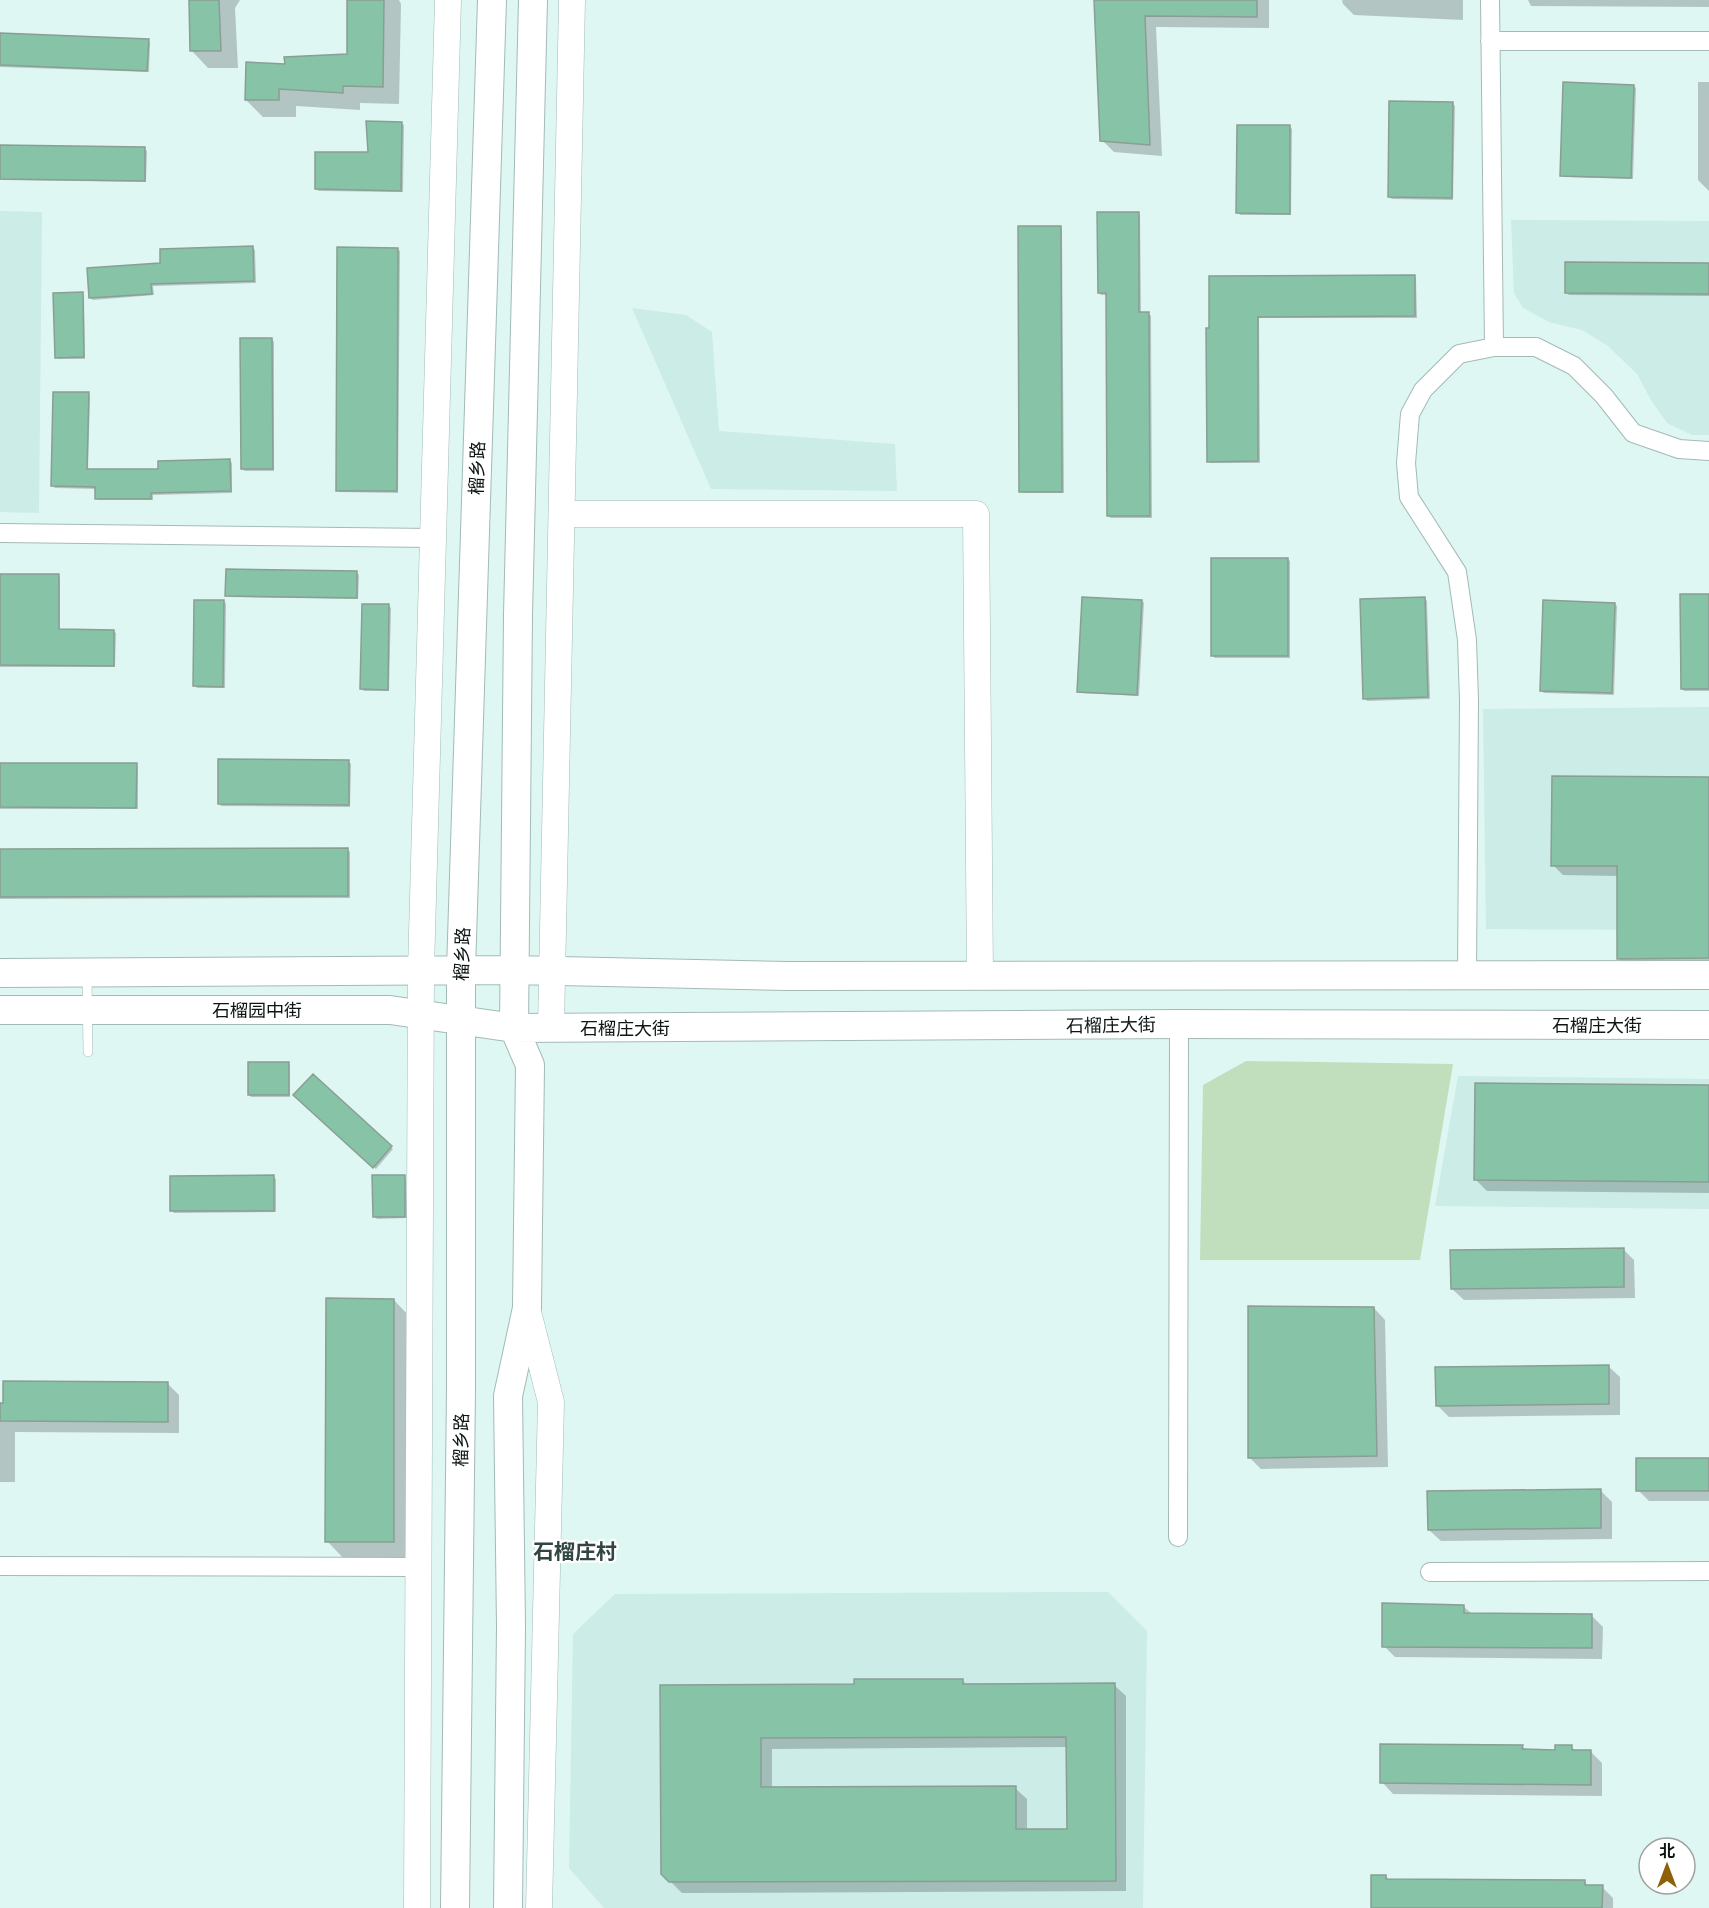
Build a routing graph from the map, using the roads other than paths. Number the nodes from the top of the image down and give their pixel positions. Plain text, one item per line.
1 (448, 0) edge
2 (492, 0) edge
3 (533, 0) edge
4 (572, 0) edge
5 (1490, 0) edge
6 (1490, 41) junction
7 (1709, 41) edge
8 (1494, 347) junction
9 (1709, 451) edge
10 (562, 514) junction
11 (0, 533) edge
12 (433, 538) junction
13 (421, 970) junction
14 (461, 970) junction
15 (514, 970) junction
16 (552, 971) junction
17 (87, 972) junction
18 (0, 973) edge
19 (1467, 974) junction
20 (980, 975) junction
21 (1709, 975) edge
22 (88, 1009) junction
23 (0, 1010) edge
24 (421, 1015) junction
25 (460, 1020) junction
26 (1179, 1024) junction
27 (1709, 1025) edge
28 (514, 1028) junction
29 (551, 1028) junction
30 (88, 1052) dead end
31 (527, 1308) junction
32 (1178, 1537) dead end
33 (0, 1566) edge
34 (418, 1567) junction
35 (1709, 1571) edge
36 (1430, 1572) dead end
37 (417, 1908) edge
38 (454, 1908) edge
39 (508, 1908) edge
40 (539, 1908) edge

1 - 12 street
2 - 14 main road, 榴乡路
3 - 15 main road
4 - 10 street
5 - 6 street
6 - 7 street
6 - 8 street
8 - 9 street
8 - 19 street
10 - 16 street
10 - 20 street
11 - 12 street
12 - 13 street
13 - 14 main road
13 - 17 main road
13 - 24 street
14 - 15 main road
14 - 25 main road, 榴乡路
15 - 16 main road
15 - 28 main road
16 - 20 main road
16 - 29 street
17 - 18 main road
17 - 22 lane
19 - 20 main road
19 - 21 main road
22 - 23 main road, 石榴园中街
22 - 24 main road, 石榴园中街
22 - 30 lane
24 - 25 main road, 石榴园中街
24 - 34 street
25 - 28 main road, 石榴园中街
25 - 38 main road, 榴乡路
26 - 27 main road, 石榴庄大街
26 - 29 main road, 石榴庄大街
26 - 32 street
28 - 29 main road, 石榴庄大街
28 - 31 main road
31 - 39 main road
31 - 40 street
33 - 34 street
34 - 37 street
35 - 36 street

